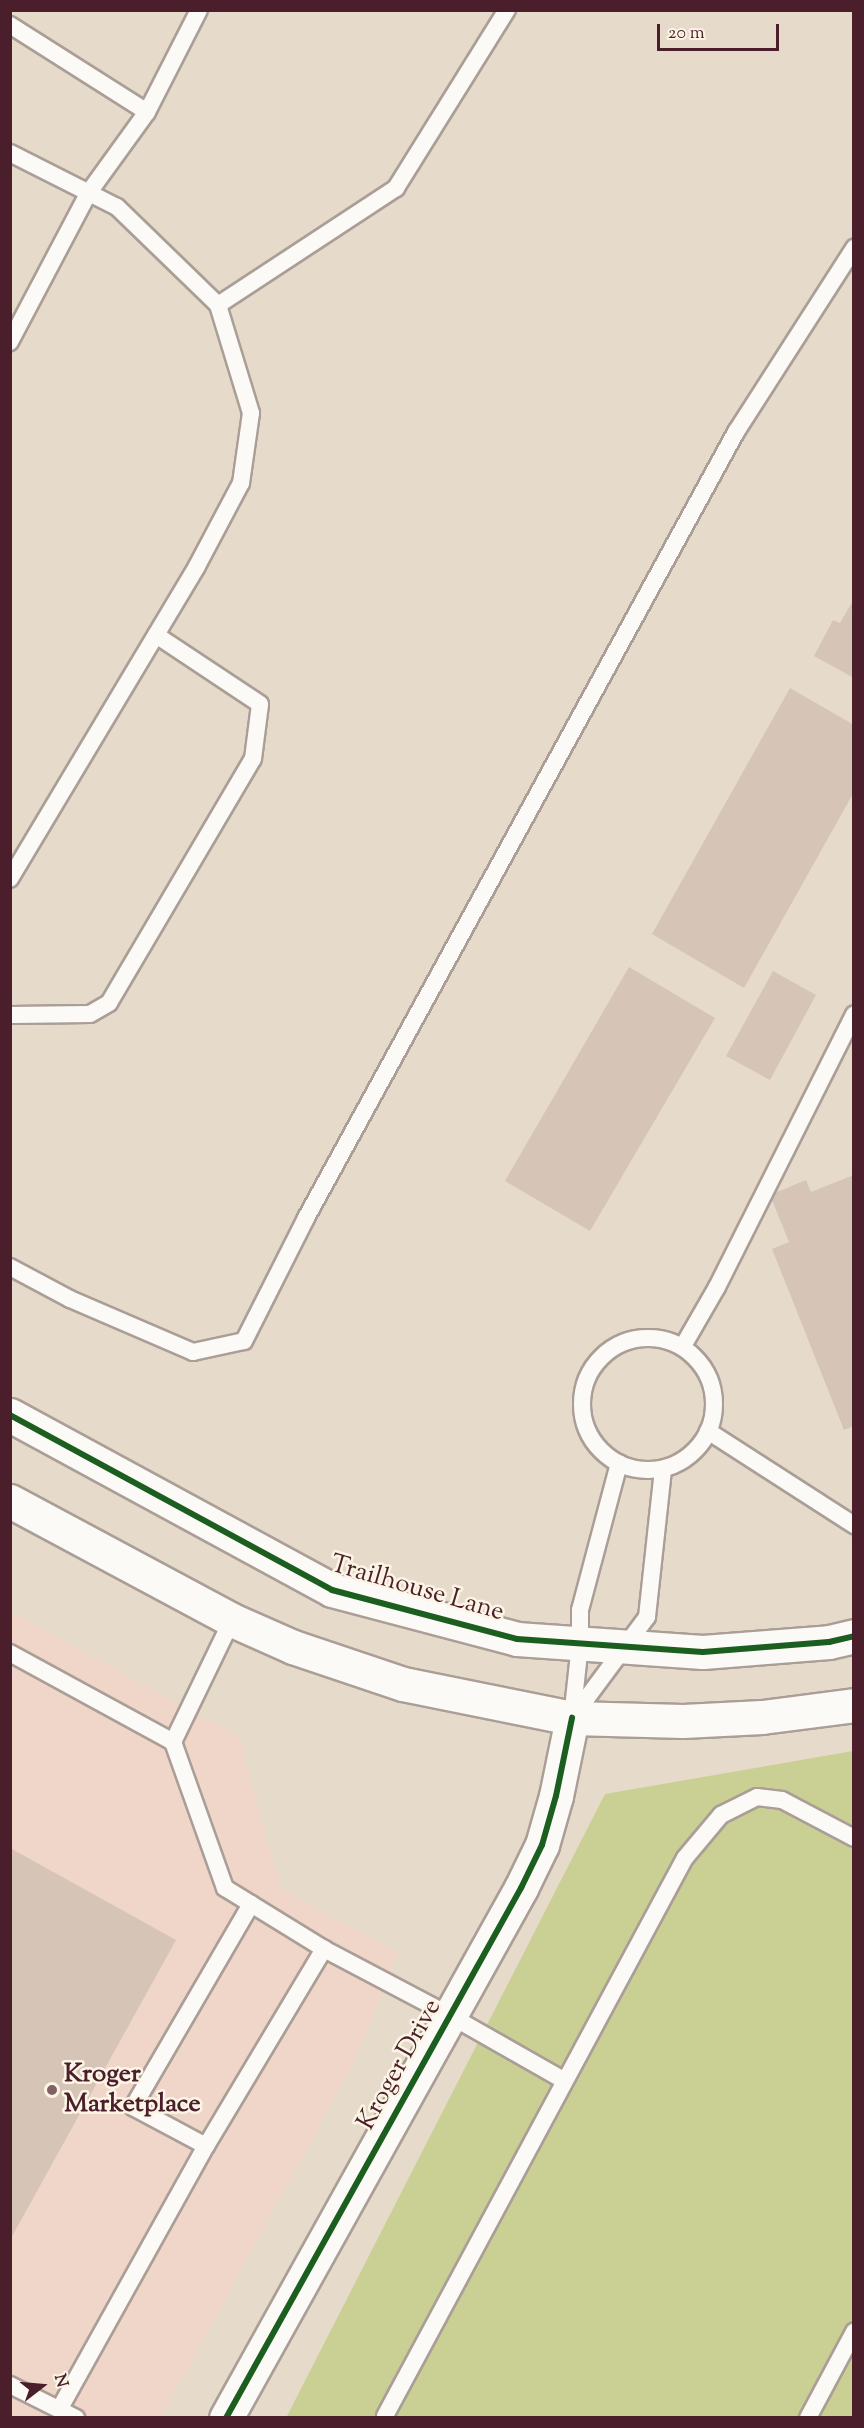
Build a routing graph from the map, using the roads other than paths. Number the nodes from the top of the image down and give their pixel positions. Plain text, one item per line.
1 (199, 10) edge
2 (507, 10) edge
3 (10, 25) edge
4 (147, 112) junction
5 (10, 153) edge
6 (88, 192) junction
7 (854, 248) edge
8 (218, 305) junction
9 (10, 342) edge
10 (156, 635) junction
11 (10, 879) edge
12 (10, 1003) edge
13 (854, 1015) edge
14 (11, 1016) edge
15 (10, 1267) edge
16 (683, 1346) junction
17 (10, 1415) edge
18 (708, 1431) junction
19 (619, 1464) junction
20 (663, 1468) junction
21 (10, 1501) edge
22 (854, 1525) edge
23 (232, 1620) junction
24 (854, 1636) edge
25 (580, 1644) junction
26 (627, 1647) junction
27 (10, 1653) edge
28 (854, 1705) edge
29 (572, 1718) junction
30 (173, 1742) junction
31 (854, 1838) edge
32 (251, 1904) junction
33 (324, 1949) junction
34 (449, 2015) junction
35 (565, 2081) junction
36 (206, 2146) junction
37 (854, 2332) edge
38 (10, 2385) edge
39 (60, 2408) junction
40 (386, 2417) edge
41 (76, 2418) edge
42 (226, 2418) edge
43 (808, 2418) edge

1 - 4 lane
2 - 8 lane
3 - 4 lane
4 - 6 lane
5 - 6 lane
6 - 8 lane
6 - 9 lane
7 - 15 lane
8 - 10 lane
10 - 11 lane
10 - 14 lane
12 - 14 lane
13 - 16 lane
16 - 18 lane
16 - 19 lane
17 - 25 street, Trailhouse Lane
18 - 20 lane
18 - 22 lane
19 - 20 lane
19 - 25 lane
20 - 26 lane
21 - 23 street
23 - 29 street
23 - 30 lane
24 - 26 street, Trailhouse Lane
25 - 26 street, Trailhouse Lane
25 - 29 lane
26 - 29 lane
27 - 30 lane
28 - 29 street
29 - 34 street, Kroger Drive
30 - 32 lane
31 - 35 lane
32 - 33 lane
32 - 36 lane
33 - 34 lane
33 - 36 lane
34 - 35 lane
34 - 42 street, Kroger Drive
35 - 40 lane
36 - 39 lane
37 - 43 lane
38 - 39 lane
39 - 41 lane

